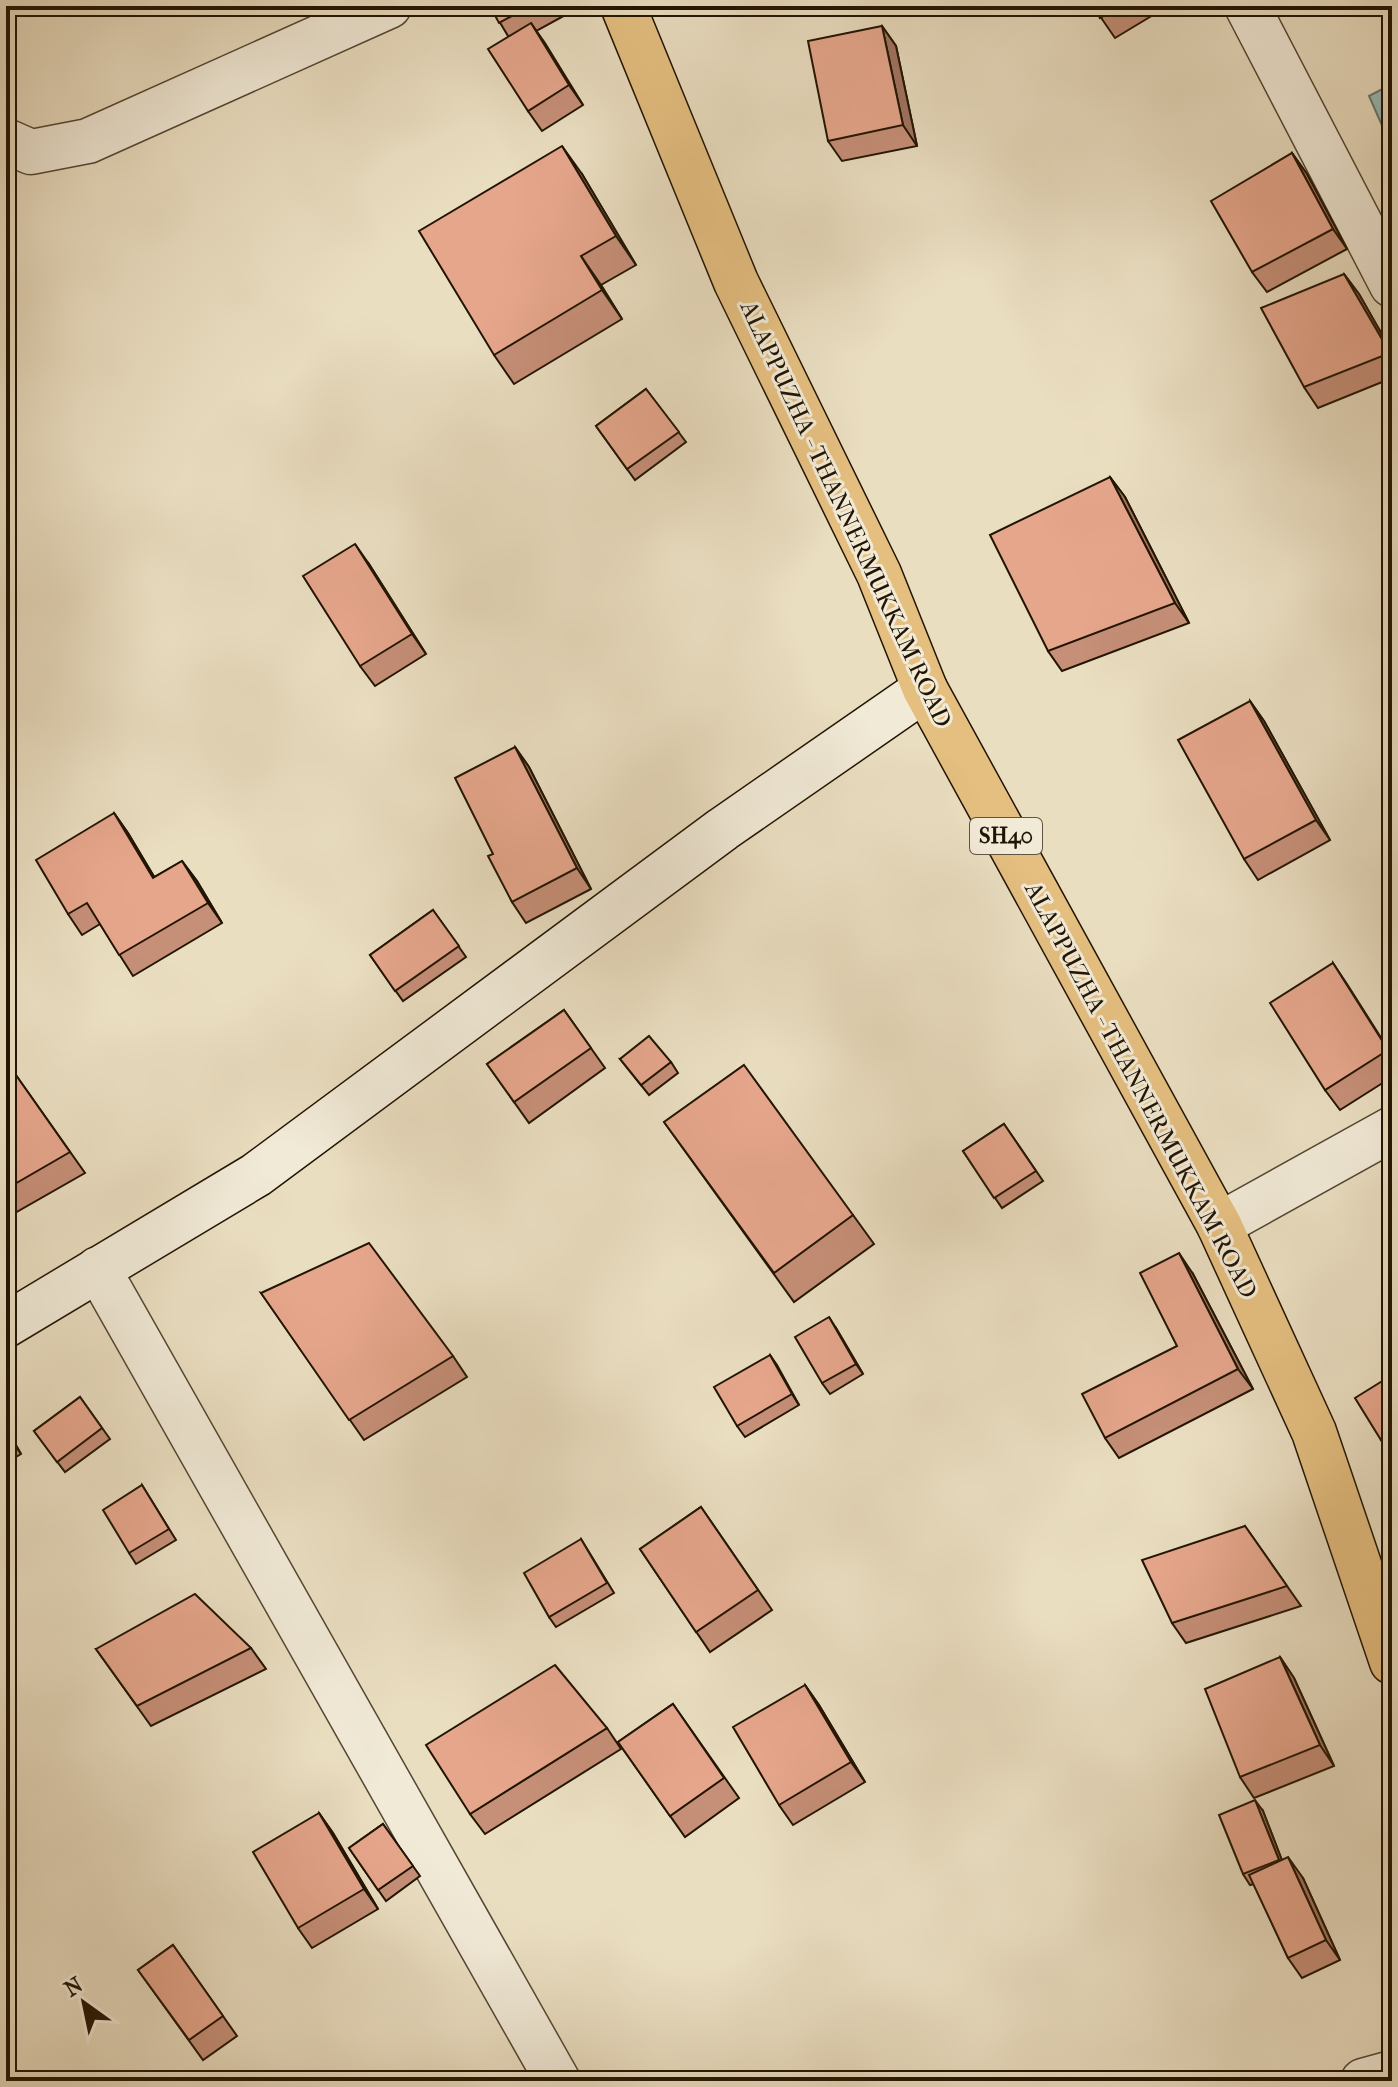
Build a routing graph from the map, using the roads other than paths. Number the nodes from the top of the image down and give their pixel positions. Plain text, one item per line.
1 (389, 6) edge
2 (623, 6) edge
3 (1247, 6) edge
4 (6, 141) edge
5 (1392, 285) edge
6 (925, 689) junction
7 (1392, 1129) edge
8 (1219, 1225) junction
9 (98, 1269) junction
10 (6, 1325) edge
11 (1392, 1662) edge
12 (1392, 2073) edge
13 (558, 2081) edge
14 (1363, 2081) edge

1 - 4 street
2 - 6 main road, ALAPPUZHA - THANNERMUKKAM ROAD / SH40
3 - 5 street
6 - 8 main road, ALAPPUZHA - THANNERMUKKAM ROAD / SH40
6 - 9 street
7 - 8 street
8 - 11 main road, ALAPPUZHA - THANNERMUKKAM ROAD / SH40
9 - 10 street
9 - 13 street
12 - 14 street

